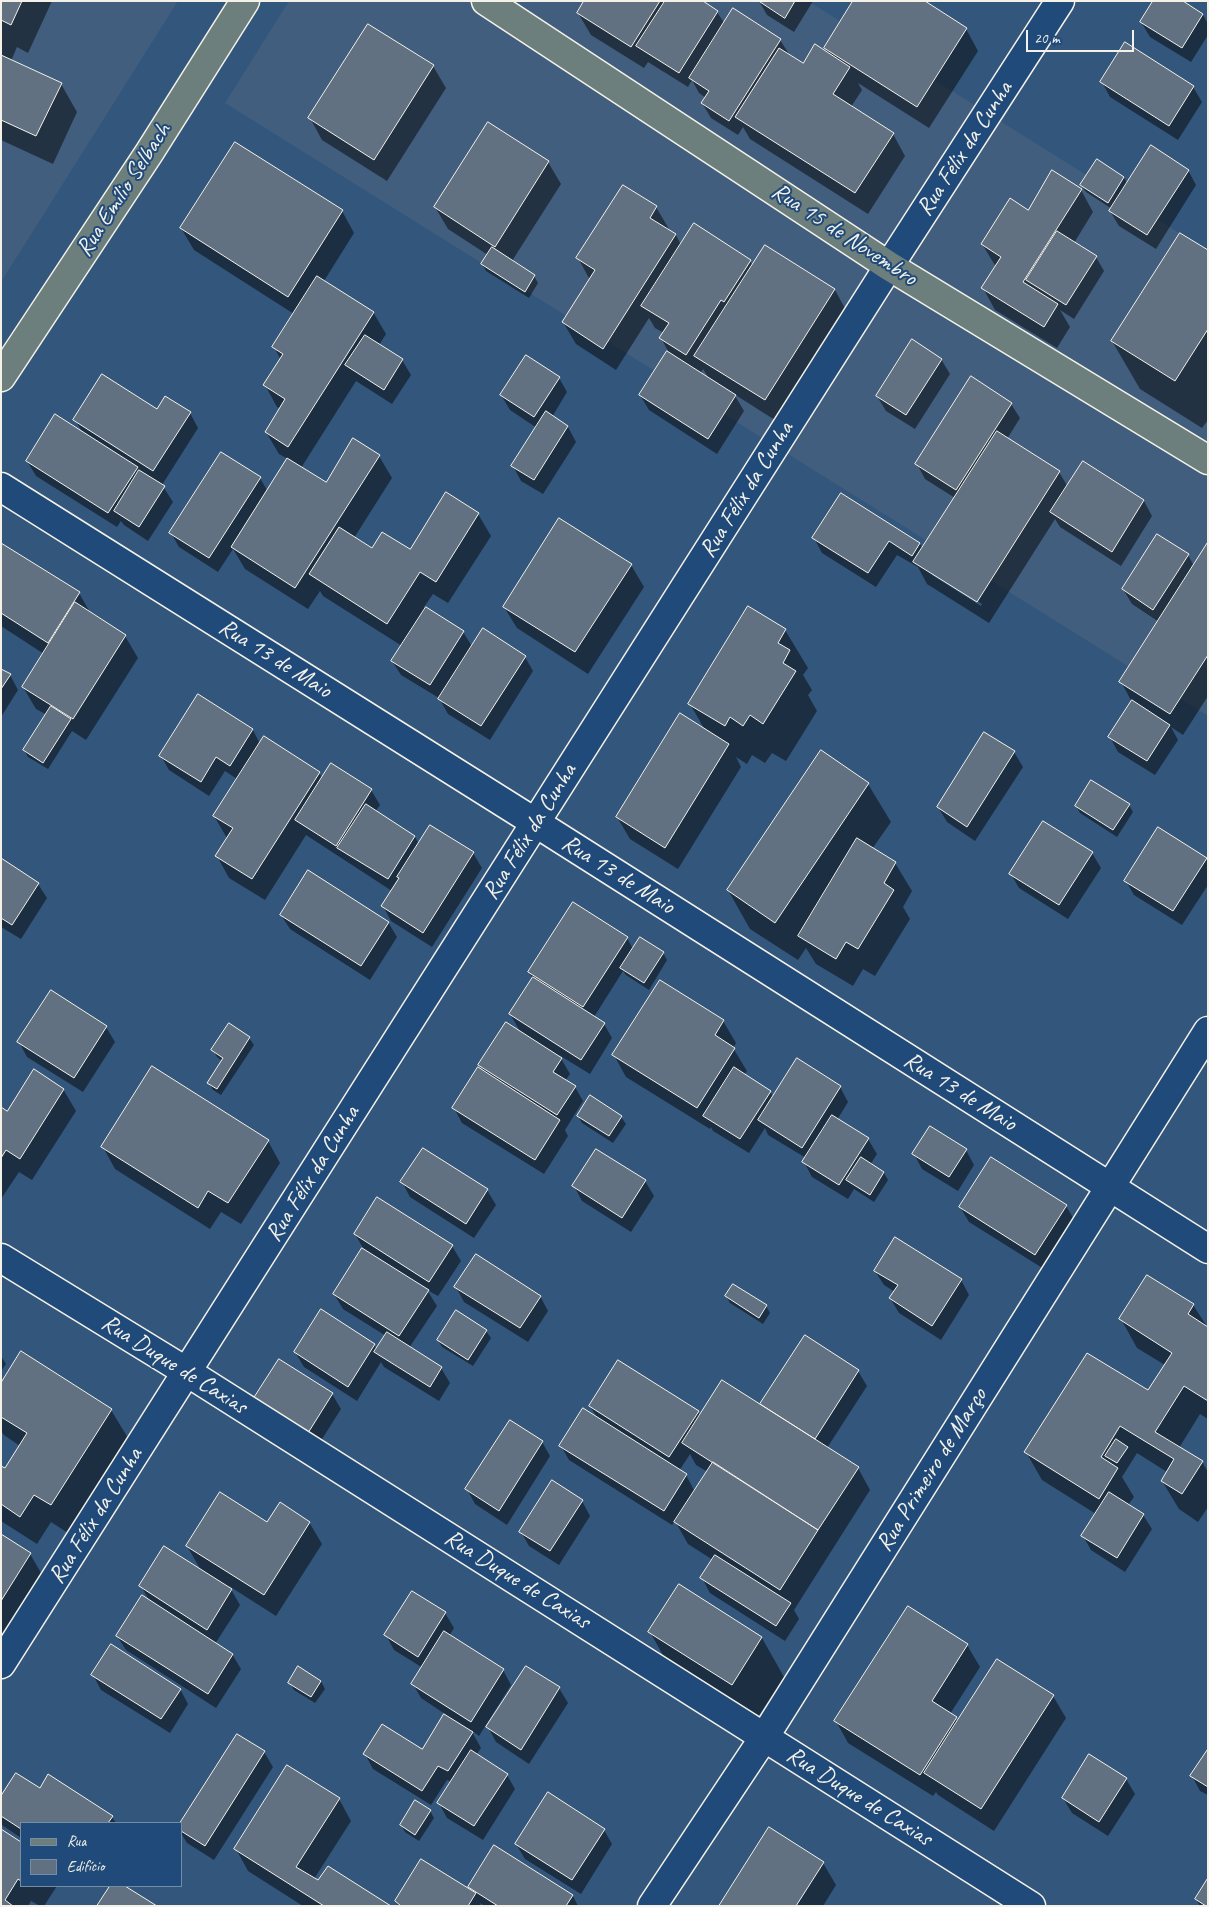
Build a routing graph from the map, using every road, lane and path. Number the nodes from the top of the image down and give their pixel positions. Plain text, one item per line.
1 (246, 1) edge
2 (486, 1) edge
3 (1060, 1) edge
4 (889, 266) junction
5 (1, 377) edge
6 (1208, 460) edge
7 (1, 487) edge
8 (536, 823) junction
9 (1208, 1031) edge
10 (1110, 1187) junction
11 (1208, 1249) edge
12 (1, 1258) edge
13 (187, 1372) junction
14 (1, 1664) edge
15 (765, 1736) junction
16 (652, 1906) edge
17 (1031, 1906) edge

1 - 5 main road, Rua Emílio Selbach
2 - 4 main road, Rua 15 de Novembro
3 - 4 street, Rua Félix da Cunha
4 - 6 main road, Rua 15 de Novembro
4 - 8 street, Rua Félix da Cunha
7 - 8 street, Rua 13 de Maio
8 - 10 street, Rua 13 de Maio
8 - 13 street, Rua Félix da Cunha
9 - 10 street, Rua Primeiro de Março
10 - 11 street, Rua 13 de Maio
10 - 15 street, Rua Primeiro de Março
12 - 13 street, Rua Duque de Caxias
13 - 14 street, Rua Félix da Cunha
13 - 15 street, Rua Duque de Caxias
15 - 16 street, Rua Primeiro de Março
15 - 17 street, Rua Duque de Caxias

